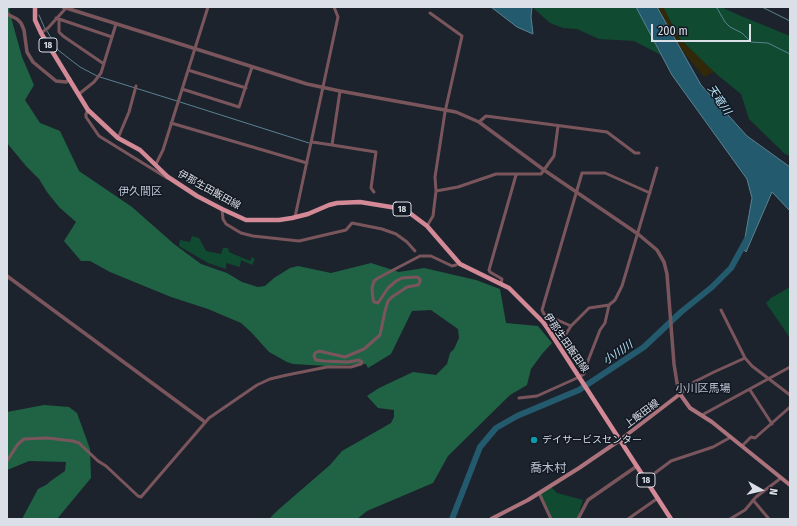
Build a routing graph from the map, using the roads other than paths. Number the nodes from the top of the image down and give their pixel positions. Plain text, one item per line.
1 (35, 7) edge
2 (64, 7) edge
3 (208, 7) edge
4 (334, 7) edge
5 (72, 8) edge
6 (430, 13) dead end
7 (7, 14) edge
8 (58, 19) junction
9 (116, 24) junction
10 (42, 32) junction
11 (112, 37) junction
12 (195, 49) junction
13 (104, 64) junction
14 (252, 67) junction
15 (188, 70) junction
16 (70, 79) junction
17 (136, 88) dead end
18 (246, 88) junction
19 (324, 88) junction
20 (182, 89) junction
21 (340, 91) junction
22 (79, 94) junction
23 (88, 110) junction
24 (445, 110) junction
25 (479, 122) junction
26 (171, 123) junction
27 (558, 126) junction
28 (118, 138) junction
29 (312, 142) junction
30 (332, 145) junction
31 (640, 153) dead end
32 (307, 163) junction
33 (156, 164) junction
34 (657, 168) dead end
35 (544, 170) junction
36 (516, 174) junction
37 (171, 179) junction
38 (436, 191) junction
39 (374, 192) dead end
40 (576, 192) junction
41 (650, 192) junction
42 (222, 210) junction
43 (295, 217) junction
44 (427, 226) junction
45 (638, 234) junction
46 (415, 251) dead end
47 (456, 265) dead end
48 (7, 276) edge
49 (502, 284) junction
50 (609, 305) junction
51 (721, 310) dead end
52 (571, 326) junction
53 (559, 345) junction
54 (745, 358) junction
55 (790, 367) edge
56 (578, 378) junction
57 (768, 379) junction
58 (750, 390) junction
59 (680, 394) junction
60 (790, 395) edge
61 (519, 398) dead end
62 (790, 407) edge
63 (702, 415) junction
64 (205, 422) junction
65 (772, 424) junction
66 (731, 437) junction
67 (620, 440) junction
68 (742, 446) junction
69 (7, 461) edge
70 (637, 466) junction
71 (655, 473) dead end
72 (781, 478) junction
73 (790, 485) edge
74 (539, 493) junction
75 (658, 498) junction
76 (753, 500) junction
77 (491, 519) edge
78 (550, 519) edge
79 (578, 519) edge
80 (628, 519) edge
81 (671, 519) edge
82 (730, 519) edge
83 (769, 519) edge

1 - 10 main road, 伊那生田飯田線 / 18
2 - 5 street
2 - 8 street
3 - 12 street
4 - 19 street
5 - 9 street
6 - 24 street
7 - 16 street
8 - 10 street
8 - 11 street
8 - 13 street
9 - 11 street
9 - 12 street
10 - 16 main road, 伊那生田飯田線 / 18
11 - 13 street
12 - 14 street
12 - 15 street
13 - 22 street
14 - 18 street
14 - 19 street
15 - 18 street
15 - 20 street
16 - 22 main road, 伊那生田飯田線 / 18
17 - 28 street
18 - 20 street
19 - 21 street
19 - 29 street
20 - 26 street
21 - 24 street
21 - 30 street
22 - 23 main road, 伊那生田飯田線 / 18
23 - 28 main road, 伊那生田飯田線 / 18
23 - 37 street
24 - 25 street
24 - 38 street
25 - 27 street
25 - 35 street
26 - 32 street
26 - 33 street
27 - 31 street
27 - 35 street
28 - 33 main road, 伊那生田飯田線 / 18
29 - 30 street
29 - 32 street
30 - 39 street
32 - 43 street
33 - 37 main road, 伊那生田飯田線 / 18
34 - 41 street
35 - 36 street
35 - 40 street
36 - 38 street
36 - 49 street
37 - 42 main road, 伊那生田飯田線 / 18
38 - 44 street
40 - 41 street
40 - 45 street
40 - 52 street
41 - 45 street
42 - 43 main road, 伊那生田飯田線 / 18
42 - 46 street
43 - 44 main road, 伊那生田飯田線 / 18
44 - 49 main road, 伊那生田飯田線 / 18
45 - 50 street
45 - 59 street
47 - 64 street
48 - 64 street
49 - 53 main road, 伊那生田飯田線 / 18
50 - 52 street
50 - 56 street
51 - 54 street
52 - 53 street
53 - 56 main road, 伊那生田飯田線 / 18
54 - 57 street
54 - 59 street
55 - 57 street
56 - 61 street
56 - 67 main road, 伊那生田飯田線 / 18
57 - 58 street
57 - 60 street
58 - 63 street
58 - 65 street
59 - 63 main road
59 - 67 main road, 上飯田線
62 - 65 street
63 - 66 main road
64 - 69 street
65 - 68 street
66 - 68 main road
66 - 71 street
67 - 70 main road, 伊那生田飯田線 / 18
67 - 74 main road, 上飯田線
68 - 72 main road
70 - 75 main road, 伊那生田飯田線 / 18
70 - 79 street
72 - 73 main road
72 - 76 street
74 - 77 main road, 上飯田線
74 - 78 street
75 - 80 street
75 - 81 main road, 伊那生田飯田線 / 18
76 - 82 street
76 - 83 street

